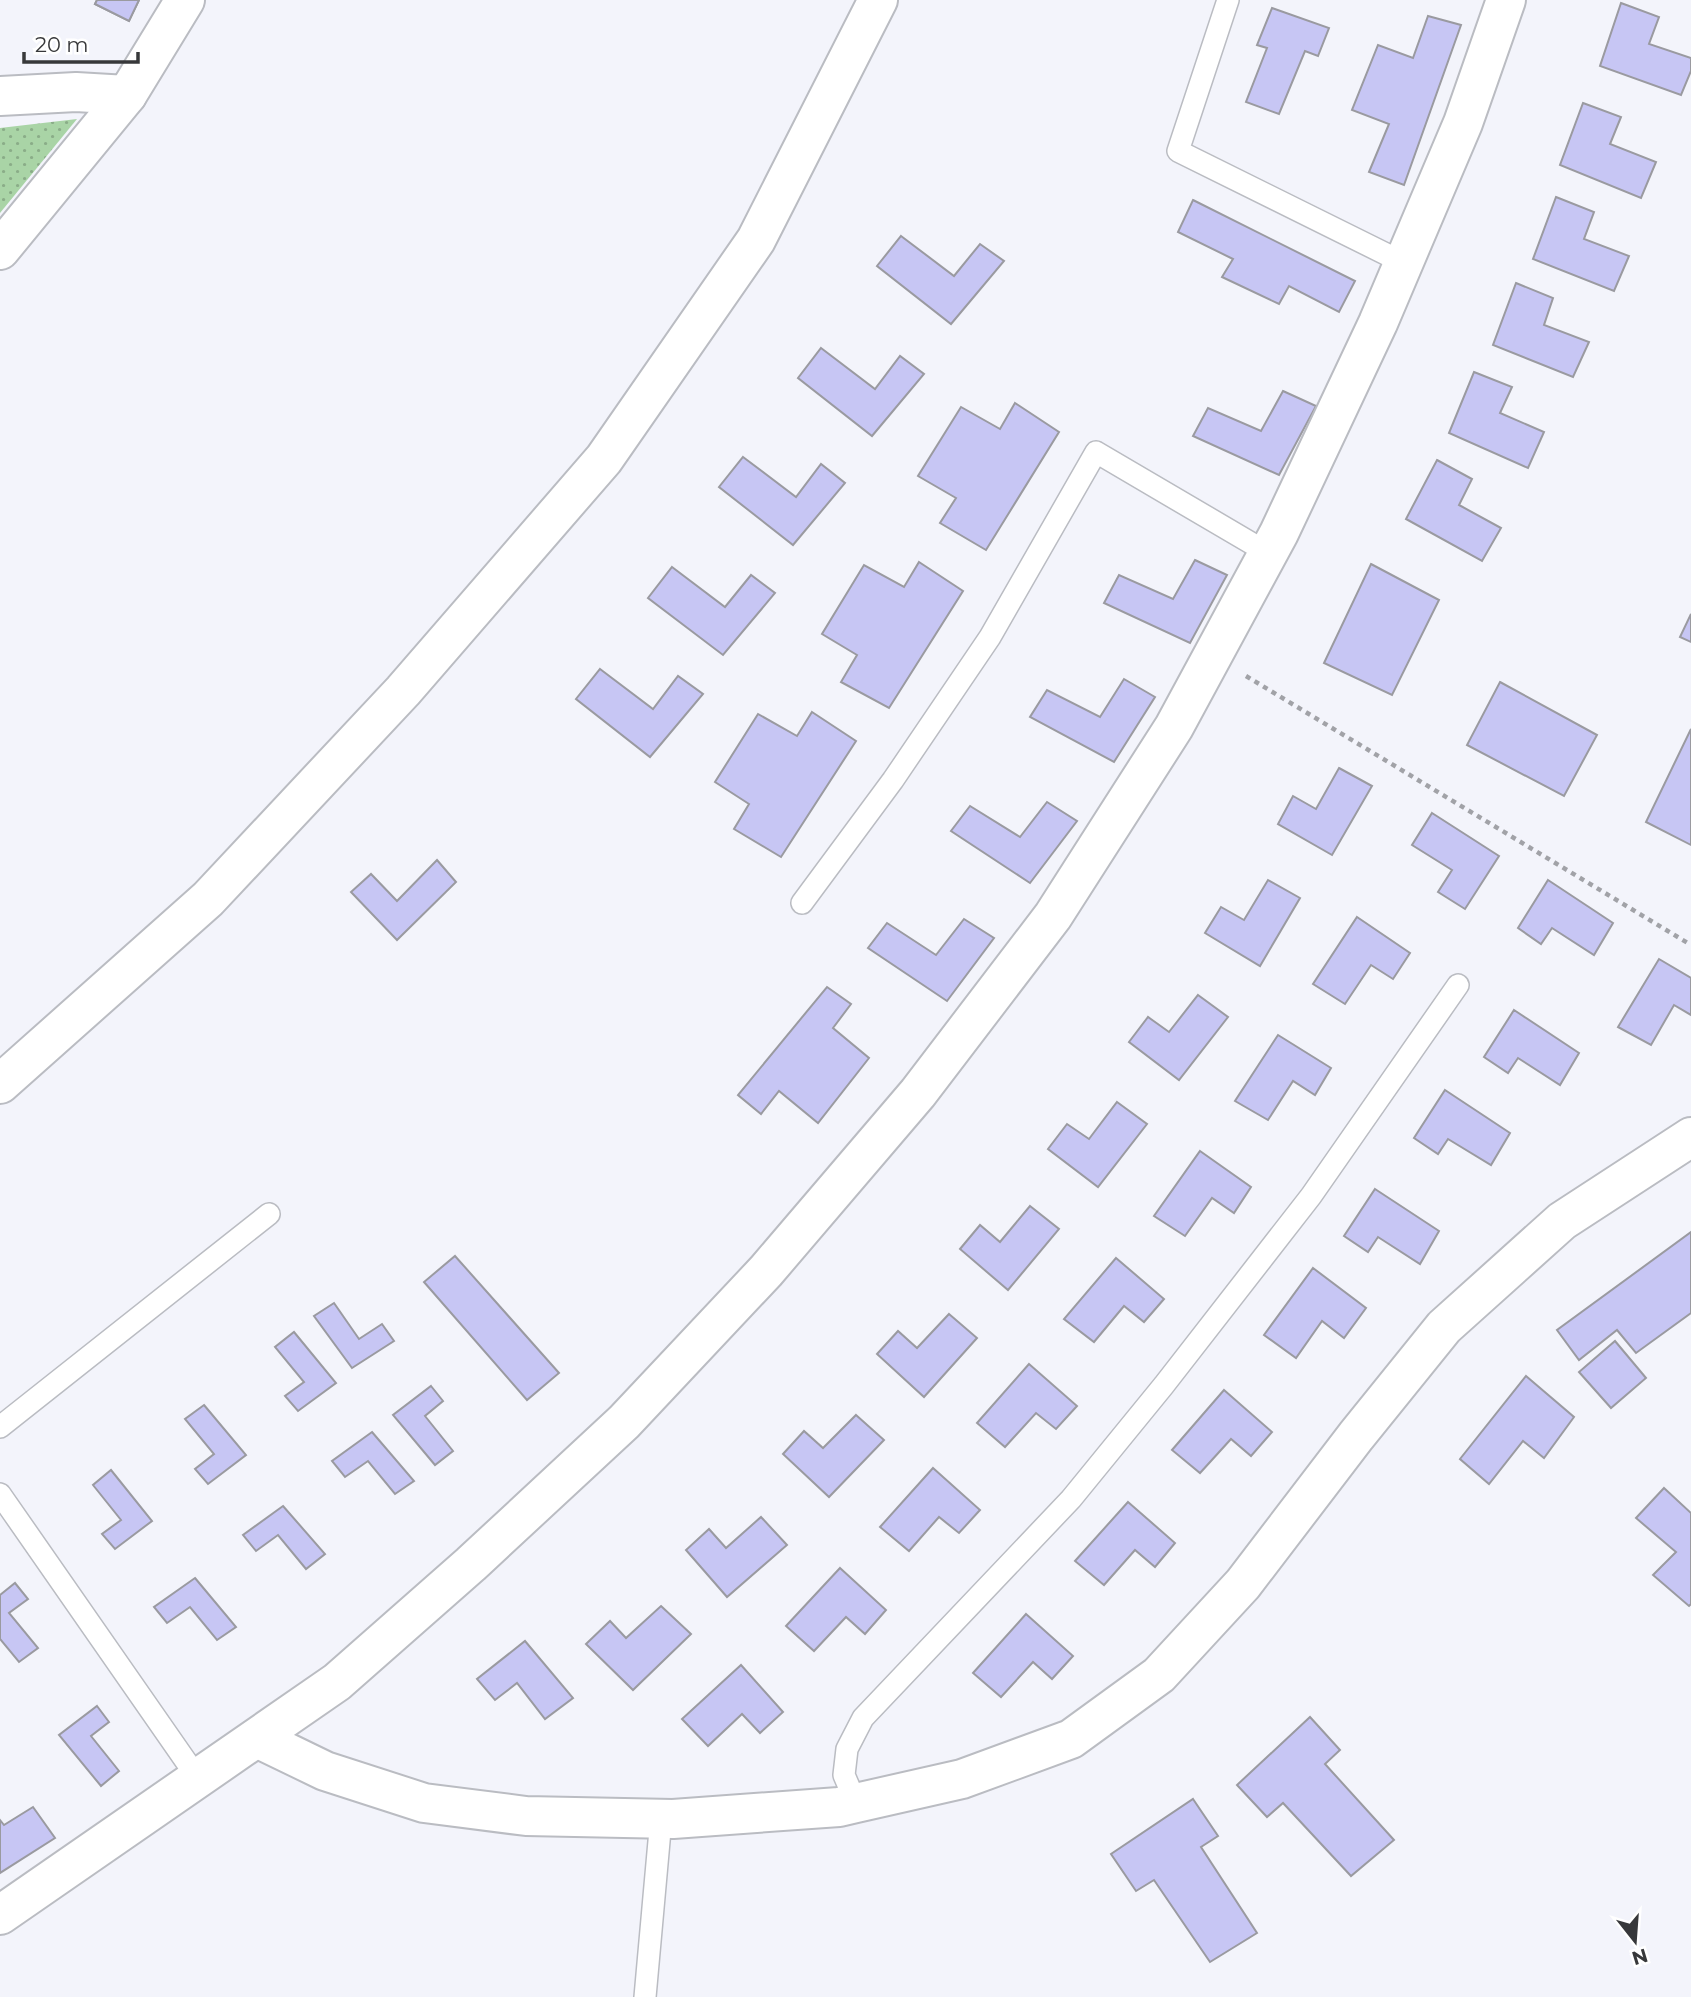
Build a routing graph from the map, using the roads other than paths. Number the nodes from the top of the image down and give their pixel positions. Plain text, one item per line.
1 (185, 0) edge
2 (878, 0) edge
3 (1228, 0) edge
4 (1506, 0) edge
5 (127, 95) junction
6 (0, 96) edge
7 (0, 250) edge
8 (1404, 263) junction
9 (1268, 553) junction
10 (802, 903) dead end
11 (1458, 985) dead end
12 (0, 1084) edge
13 (1691, 1137) edge
14 (269, 1214) dead end
15 (0, 1427) edge
16 (0, 1494) edge
17 (257, 1738) junction
18 (199, 1780) junction
19 (856, 1803) junction
20 (661, 1819) junction
21 (0, 1915) edge
22 (645, 1997) edge

1 - 5 street
2 - 12 street
3 - 8 lane
4 - 8 street
5 - 6 street
5 - 7 street
8 - 9 street
9 - 10 lane
9 - 17 street
11 - 19 lane
13 - 19 street
14 - 15 lane
16 - 18 lane
17 - 18 street
17 - 20 street
18 - 21 street
19 - 20 street
20 - 22 lane

